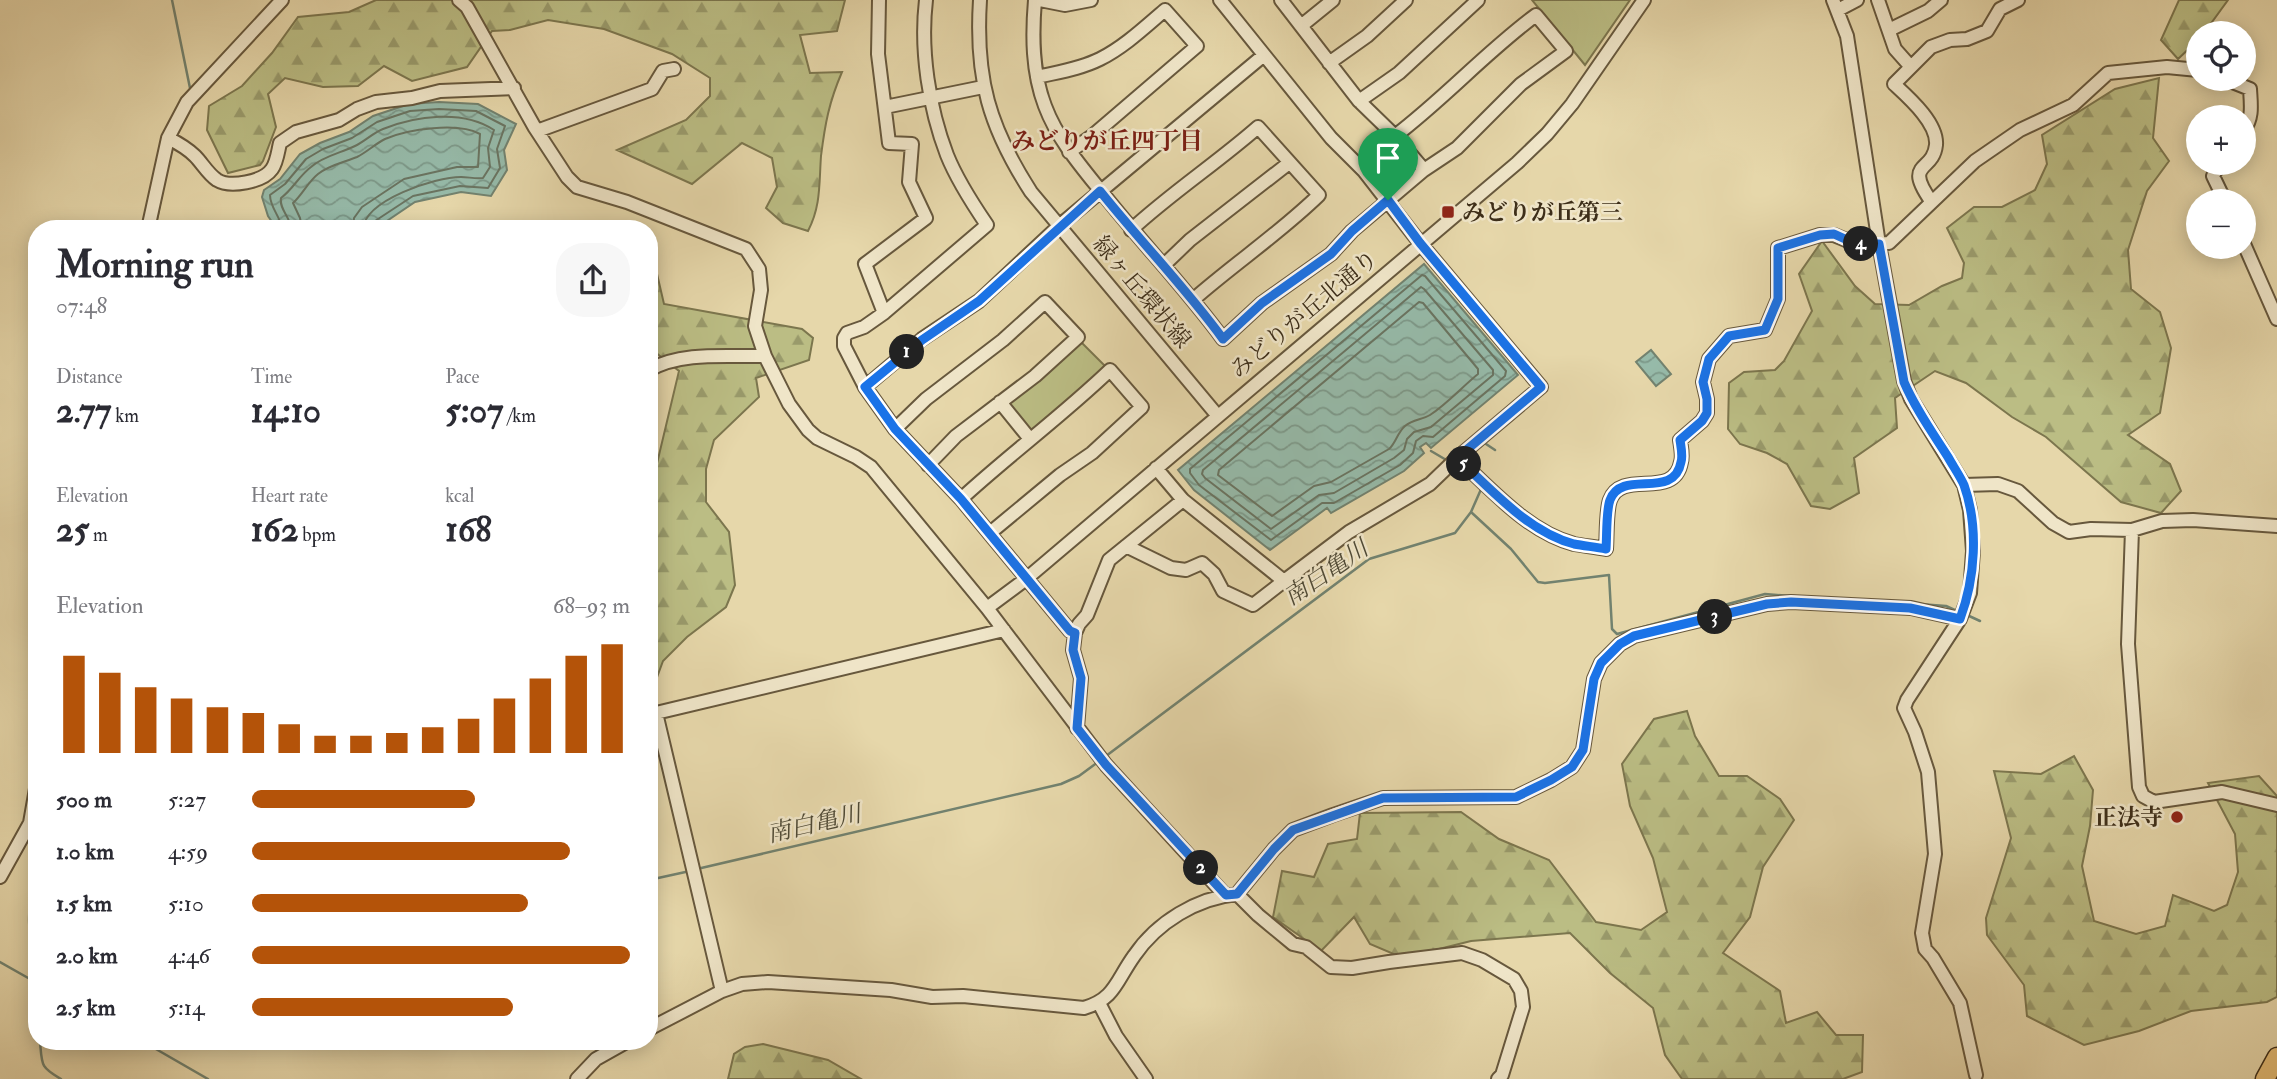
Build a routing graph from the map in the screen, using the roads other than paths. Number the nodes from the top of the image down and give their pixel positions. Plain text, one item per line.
1 (282, 0) edge
2 (459, 0) edge
3 (878, 0) edge
4 (926, 0) edge
5 (980, 0) edge
6 (1037, 0) edge
7 (1091, 0) edge
8 (1220, 0) edge
9 (1281, 0) edge
10 (1334, 0) edge
11 (1406, 0) edge
12 (1478, 0) edge
13 (1644, 0) edge
14 (1857, 0) edge
15 (1878, 0) edge
16 (1941, 0) edge
17 (2018, 0) edge
18 (1836, 5) edge
19 (1301, 26) junction
20 (1889, 30) junction
21 (1264, 55) junction
22 (1329, 64) junction
23 (1911, 67) junction
24 (674, 69) dead end
25 (2186, 69) edge
26 (1037, 77) junction
27 (984, 87) junction
28 (514, 88) junction
29 (932, 98) junction
30 (1359, 101) junction
31 (886, 107) junction
32 (537, 131) junction
33 (1395, 136) junction
34 (172, 140) junction
35 (1069, 152) junction
36 (1289, 163) junction
37 (1424, 170) junction
38 (1100, 191) junction
39 (1388, 200) junction
40 (1931, 201) junction
41 (150, 220) edge
42 (1059, 226) junction
43 (1131, 230) junction
44 (1420, 243) junction
45 (1879, 244) junction
46 (2251, 259) edge
47 (1164, 265) junction
48 (1194, 299) junction
49 (884, 313) junction
50 (2277, 319) edge
51 (765, 356) junction
52 (658, 365) edge
53 (865, 387) junction
54 (1000, 402) junction
55 (1217, 415) junction
56 (895, 429) junction
57 (1030, 439) junction
58 (1457, 458) junction
59 (928, 465) junction
60 (1156, 468) junction
61 (1964, 485) junction
62 (961, 499) junction
63 (1183, 499) junction
64 (2277, 526) edge
65 (2132, 530) junction
66 (990, 533) junction
67 (1126, 546) junction
68 (1026, 579) junction
69 (1284, 580) junction
70 (987, 608) junction
71 (1960, 619) junction
72 (1004, 630) junction
73 (1075, 633) junction
74 (658, 713) edge
75 (658, 721) edge
76 (1077, 728) junction
77 (2277, 805) edge
78 (28, 827) edge
79 (0, 877) edge
80 (1231, 894) junction
81 (722, 991) junction
82 (1099, 1003) junction
83 (658, 1024) edge
84 (612, 1050) edge
85 (2277, 1057) edge
86 (1976, 1075) dead end
87 (577, 1079) edge
88 (1146, 1079) edge
89 (1498, 1079) edge
90 (2265, 1079) edge

1 - 34 street
2 - 28 street
3 - 31 street
4 - 29 street
5 - 27 street, 緑ヶ丘環状線
6 - 7 street
6 - 26 street
8 - 21 street
9 - 19 street
10 - 19 street
11 - 22 street
12 - 30 street
13 - 44 street, みどりが丘北通り
14 - 18 street
15 - 20 street
16 - 20 street
17 - 23 street
18 - 45 street
19 - 22 street
20 - 23 street
21 - 38 street
21 - 39 street
22 - 30 street
23 - 40 street
24 - 32 street
25 - 40 street
26 - 35 street
26 - 35 street
27 - 29 street
27 - 42 street, 緑ヶ丘環状線
28 - 32 street
28 - 34 street
29 - 31 street
29 - 49 street
30 - 33 street
31 - 49 street
32 - 51 street
33 - 37 street
33 - 37 street
34 - 41 street
35 - 38 street
36 - 43 street
36 - 47 street
36 - 48 street
37 - 39 street
38 - 42 street
38 - 43 street
39 - 44 street
39 - 48 street
40 - 45 street
42 - 53 street
42 - 55 street, 緑ヶ丘環状線
43 - 47 street
44 - 55 street, みどりが丘北通り
44 - 58 street
45 - 58 street
45 - 61 street
46 - 50 street
47 - 48 street
49 - 53 street
51 - 52 street
51 - 70 street
53 - 56 street
54 - 56 street
54 - 57 street
54 - 59 street
55 - 60 street, みどりが丘北通り
56 - 59 street
57 - 62 street
57 - 66 street
58 - 69 street
59 - 62 street
60 - 63 street
60 - 68 street, みどりが丘北通り
61 - 65 street
61 - 71 street
62 - 66 street
63 - 67 street
63 - 69 street
64 - 65 street
65 - 77 street
66 - 68 street
67 - 69 street
67 - 73 street
68 - 70 street, みどりが丘北通り
68 - 73 street
70 - 72 street
71 - 80 street
71 - 86 street
72 - 74 street
72 - 76 street
73 - 76 street
75 - 81 street
76 - 80 street
78 - 79 street
80 - 82 street
80 - 89 street
81 - 82 street
81 - 83 street
82 - 88 street
84 - 87 street
85 - 90 highway

